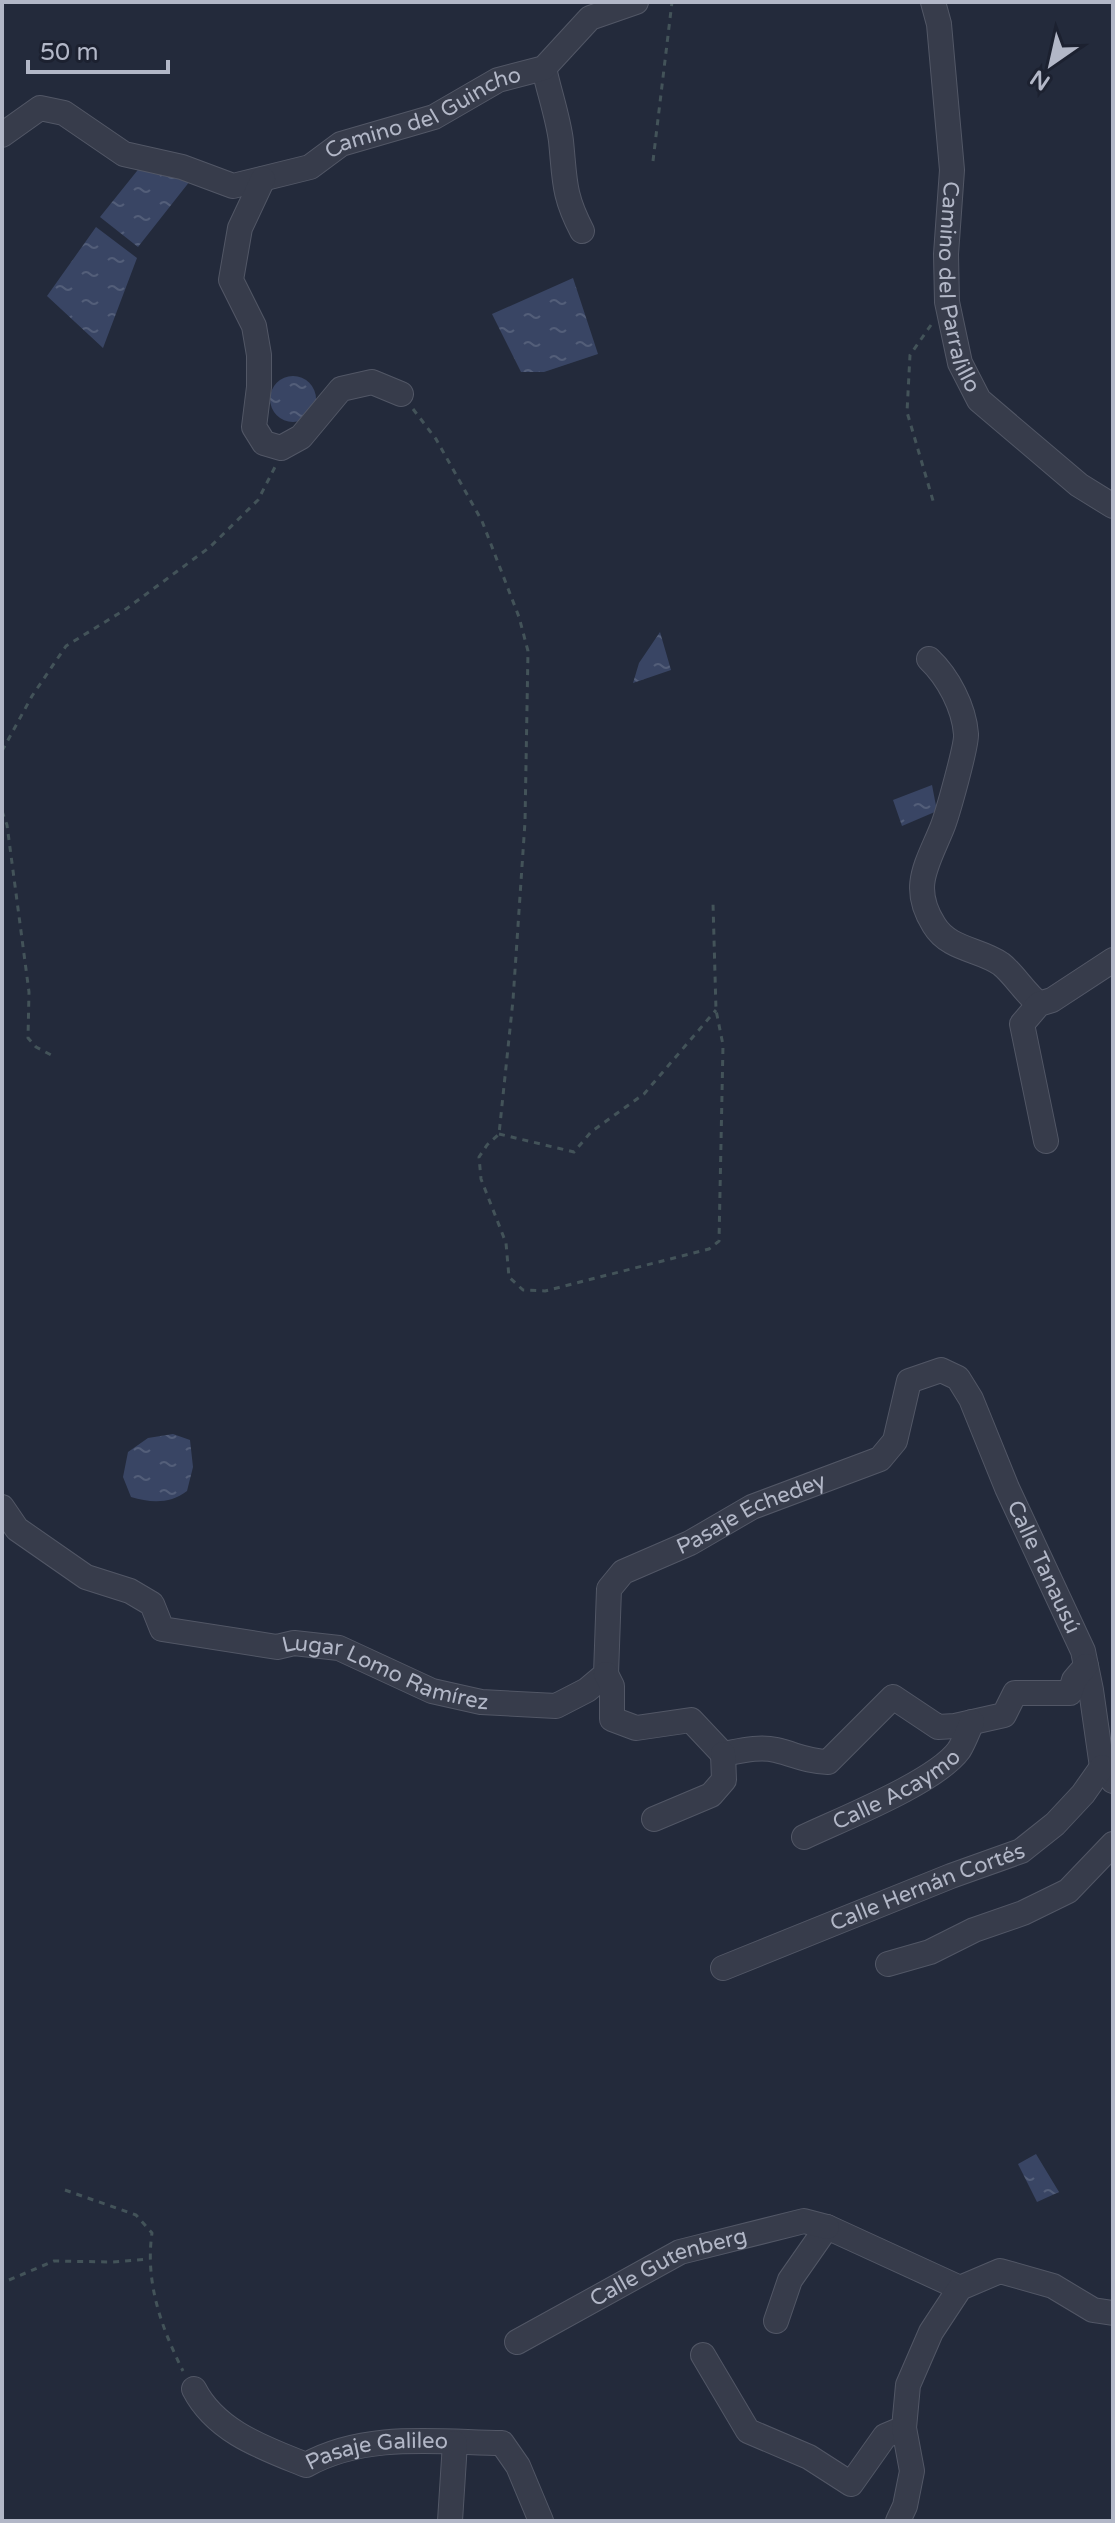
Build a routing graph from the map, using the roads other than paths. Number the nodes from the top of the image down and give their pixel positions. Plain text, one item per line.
1 (636, 2) edge
2 (933, 2) edge
3 (544, 68) junction
4 (2, 135) edge
5 (263, 179) junction
6 (582, 231) dead end
7 (401, 394) road end
8 (1113, 506) edge
9 (929, 659) dead end
10 (1113, 960) edge
11 (1039, 1004) junction
12 (1046, 1141) dead end
13 (880, 1459) joint
14 (2, 1507) edge
15 (1086, 1666) junction
16 (606, 1674) junction
17 (972, 1722) junction
18 (723, 1754) junction
19 (1108, 1774) edge
20 (654, 1819) dead end
21 (804, 1837) dead end
22 (1113, 1844) edge
23 (888, 1964) dead end
24 (723, 1968) dead end
25 (827, 2227) junction
26 (960, 2288) junction
27 (1113, 2313) edge
28 (776, 2321) dead end
29 (517, 2342) dead end
30 (703, 2355) dead end
31 (194, 2389) road end
32 (904, 2428) junction
33 (455, 2443) junction
34 (450, 2521) edge
35 (541, 2521) edge
36 (898, 2521) edge

1 - 3 street, Camino del Guincho
2 - 8 street, Camino del Parralillo
3 - 5 street, Camino del Guincho
3 - 6 street, Camino del Guincho
4 - 5 street, Camino del Guincho
5 - 7 street
9 - 11 street
10 - 11 street
11 - 12 street
13 - 15 street, Calle Tanausú
13 - 16 street, Pasaje Echedey
14 - 16 street, Lugar Lomo Ramírez
15 - 17 street
15 - 19 street, Calle Tanausú
16 - 18 street
17 - 18 street
17 - 21 street, Calle Acaymo
18 - 20 street
19 - 24 street, Calle Hernán Cortés
22 - 23 street
25 - 26 street
25 - 28 street
25 - 29 street, Calle Gutenberg
26 - 27 street
26 - 32 street
30 - 32 street
31 - 33 street, Pasaje Galileo
32 - 36 street
33 - 34 street
33 - 35 street, Pasaje Galileo

